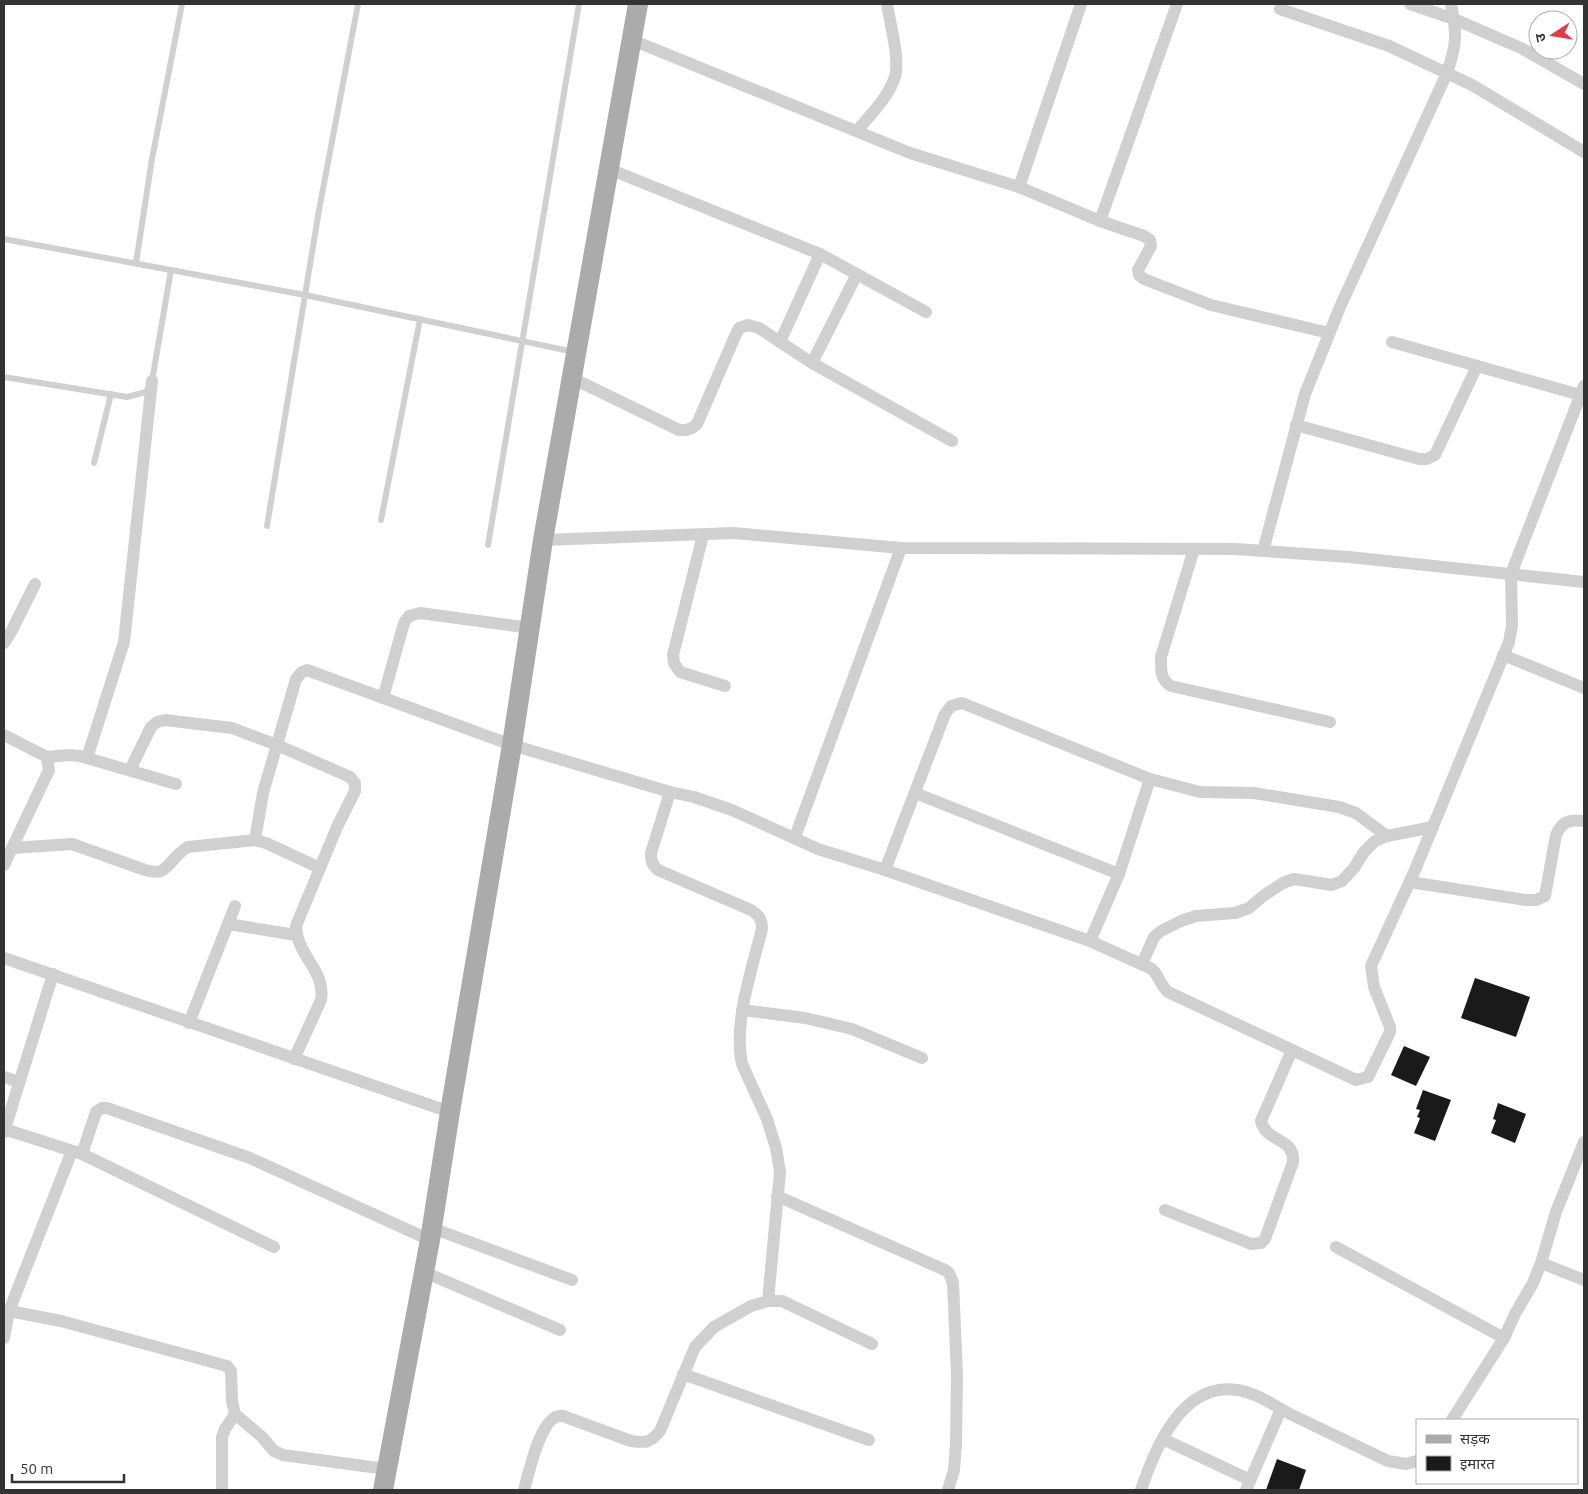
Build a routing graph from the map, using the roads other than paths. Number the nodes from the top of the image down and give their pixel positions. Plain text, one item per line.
1 (182, 4) edge
2 (358, 4) edge
3 (579, 4) edge
4 (638, 4) edge
5 (887, 4) edge
6 (1081, 4) edge
7 (1177, 4) edge
8 (1410, 4) edge
9 (1451, 4) edge
10 (1280, 9) dead end
11 (1454, 19) junction
12 (632, 40) junction
13 (1447, 73) junction
14 (1584, 84) edge
15 (857, 131) junction
16 (1584, 152) edge
17 (609, 169) junction
18 (1019, 187) junction
19 (1100, 221) junction
20 (4, 238) edge
21 (820, 254) junction
22 (136, 263) junction
23 (171, 270) junction
24 (857, 274) junction
25 (304, 295) junction
26 (926, 312) dead end
27 (420, 319) junction
28 (1329, 333) junction
29 (522, 341) junction
30 (780, 342) junction
31 (1392, 342) dead end
32 (576, 353) junction
33 (812, 364) junction
34 (1477, 366) junction
35 (4, 377) edge
36 (572, 378) junction
37 (152, 381) junction
38 (1583, 392) edge
39 (111, 394) junction
40 (1296, 425) junction
41 (952, 441) dead end
42 (94, 463) dead end
43 (381, 520) dead end
44 (267, 526) dead end
45 (704, 534) junction
46 (543, 540) junction
47 (488, 546) dead end
48 (901, 548) junction
49 (1194, 549) junction
50 (1263, 551) junction
51 (1511, 574) junction
52 (1584, 582) edge
53 (35, 584) dead end
54 (530, 628) junction
55 (4, 643) edge
56 (1503, 656) junction
57 (725, 686) dead end
58 (1584, 688) edge
59 (383, 698) junction
60 (1330, 722) dead end
61 (4, 735) edge
62 (277, 745) junction
63 (512, 745) junction
64 (47, 757) junction
65 (87, 758) junction
66 (130, 770) junction
67 (1150, 779) junction
68 (176, 784) dead end
69 (670, 792) junction
70 (914, 793) junction
71 (1584, 822) edge
72 (1433, 826) junction
73 (1387, 836) junction
74 (795, 837) junction
75 (255, 840) junction
76 (12, 848) junction
77 (4, 865) edge
78 (320, 868) junction
79 (885, 870) junction
80 (1118, 874) junction
81 (1410, 882) junction
82 (235, 906) dead end
83 (228, 924) junction
84 (296, 935) junction
85 (1090, 941) junction
86 (4, 958) edge
87 (1142, 964) junction
88 (53, 974) junction
89 (742, 1010) junction
90 (189, 1023) junction
91 (1292, 1050) junction
92 (922, 1058) dead end
93 (294, 1059) junction
94 (4, 1077) edge
95 (19, 1082) junction
96 (450, 1112) junction
97 (4, 1130) edge
98 (1584, 1142) edge
99 (77, 1152) junction
100 (778, 1196) junction
101 (1165, 1210) dead end
102 (431, 1234) junction
103 (274, 1247) dead end
104 (1336, 1247) dead end
105 (1541, 1264) junction
106 (424, 1272) junction
107 (572, 1280) dead end
108 (1584, 1280) edge
109 (768, 1301) junction
110 (6, 1310) edge
111 (560, 1330) dead end
112 (4, 1338) edge
113 (1504, 1338) junction
114 (872, 1344) dead end
115 (683, 1374) junction
116 (1281, 1409) junction
117 (235, 1414) junction
118 (1453, 1419) edge
119 (1163, 1439) junction
120 (869, 1440) dead end
121 (1416, 1461) edge
122 (386, 1469) junction
123 (1248, 1485) edge
124 (222, 1490) edge
125 (382, 1490) edge
126 (524, 1490) edge
127 (948, 1490) edge
128 (1141, 1490) edge

1 - 22 lane
2 - 25 lane
3 - 29 lane
4 - 12 main road
5 - 15 street
6 - 18 street
7 - 19 street
8 - 11 street
9 - 11 street
10 - 13 street
11 - 13 street
11 - 14 street
12 - 15 street
12 - 17 main road
13 - 16 street
13 - 28 street
15 - 18 street
17 - 21 street
17 - 32 main road
18 - 19 street
19 - 28 street
20 - 22 lane
21 - 24 street
21 - 30 street
22 - 23 lane
23 - 25 lane
23 - 37 lane
24 - 26 street
24 - 33 street
25 - 27 lane
25 - 44 lane
27 - 29 lane
27 - 43 lane
28 - 40 street
29 - 32 lane
29 - 47 lane
30 - 33 street
30 - 36 street
31 - 34 street
32 - 36 main road
33 - 41 street
34 - 38 street
34 - 40 street
35 - 39 lane
36 - 46 main road
37 - 39 lane
37 - 65 street
38 - 51 street
39 - 42 lane
40 - 50 street
45 - 46 street
45 - 48 street
45 - 57 street
46 - 54 main road
48 - 49 street
48 - 74 street
49 - 50 street
49 - 60 street
50 - 51 street
51 - 52 street
51 - 56 street
53 - 55 street
54 - 59 street
54 - 63 main road
56 - 58 street
56 - 72 street
59 - 62 street
59 - 63 street
61 - 64 street
62 - 66 street
62 - 75 street
62 - 78 street
63 - 69 street
63 - 96 main road
64 - 65 street
64 - 76 street
65 - 66 street
66 - 68 street
67 - 70 street
67 - 73 street
67 - 80 street
69 - 74 street
69 - 89 street
70 - 79 street
70 - 80 street
71 - 81 street
72 - 73 street
72 - 81 street
73 - 87 street
74 - 79 street
75 - 76 street
75 - 78 street
76 - 77 street
78 - 84 street
79 - 85 street
80 - 85 street
81 - 91 street
82 - 83 street
83 - 84 street
83 - 90 street
84 - 93 street
85 - 87 street
86 - 88 street
87 - 91 street
88 - 90 street
88 - 95 street
89 - 92 street
89 - 100 street
90 - 93 street
91 - 101 street
93 - 96 street
94 - 95 street
95 - 97 street
96 - 102 main road
97 - 99 street
98 - 105 street
99 - 102 street
99 - 103 street
99 - 110 street
100 - 109 street
100 - 127 street
102 - 106 main road
102 - 107 street
104 - 113 street
105 - 108 street
105 - 113 street
106 - 111 street
106 - 122 main road
109 - 114 street
109 - 115 street
110 - 112 street
110 - 117 street
113 - 118 street
115 - 120 street
115 - 126 street
116 - 119 street
116 - 121 street
116 - 123 street
117 - 122 street
117 - 124 street
119 - 123 street
119 - 128 street
122 - 125 main road

